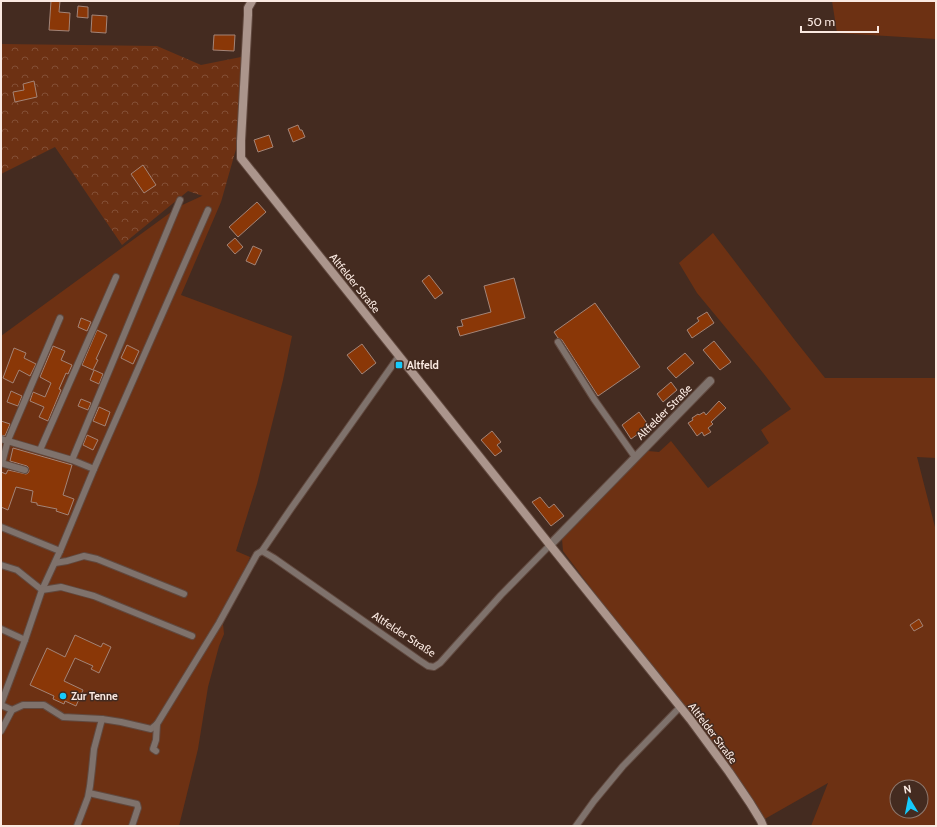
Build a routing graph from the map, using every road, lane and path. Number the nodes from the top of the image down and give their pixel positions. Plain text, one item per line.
1 (252, 1) edge
2 (180, 200) dead end
3 (208, 210) dead end
4 (116, 277) dead end
5 (60, 318) dead end
6 (558, 342) dead end
7 (399, 356) junction
8 (710, 381) dead end
9 (1, 439) edge
10 (8, 440) junction
11 (40, 450) junction
12 (635, 457) junction
13 (72, 460) junction
14 (1, 463) edge
15 (94, 469) junction
16 (25, 470) dead end
17 (1, 527) edge
18 (550, 545) junction
19 (60, 551) junction
20 (262, 551) junction
21 (55, 563) junction
22 (1, 564) edge
23 (42, 590) junction
24 (184, 594) dead end
25 (1, 629) edge
26 (192, 636) dead end
27 (25, 640) junction
28 (1, 705) edge
29 (680, 707) junction
30 (12, 710) junction
31 (102, 719) junction
32 (157, 724) junction
33 (1, 731) edge
34 (156, 751) dead end
35 (89, 793) junction
36 (77, 826) edge
37 (132, 826) edge
38 (576, 826) edge
39 (762, 826) edge

1 - 7 street, Altfelder Straße
2 - 13 lane
3 - 15 lane
4 - 11 lane
5 - 10 lane
6 - 12 lane
7 - 18 street, Altfelder Straße
7 - 20 lane
8 - 12 street, Altfelder Straße
9 - 10 lane
10 - 11 lane
10 - 14 lane
11 - 13 lane
12 - 18 street, Altfelder Straße
13 - 15 lane
14 - 16 lane
15 - 19 lane
17 - 19 lane
18 - 20 lane, Altfelder Straße
18 - 29 street, Altfelder Straße
19 - 21 lane
20 - 32 lane
21 - 23 lane
21 - 24 lane
22 - 23 lane
23 - 26 lane
23 - 27 lane
25 - 27 lane
27 - 28 lane
28 - 30 lane
29 - 38 lane
29 - 39 street, Altfelder Straße
30 - 31 lane
30 - 33 lane
31 - 32 lane
31 - 35 lane
32 - 34 lane
35 - 36 lane
35 - 37 lane

